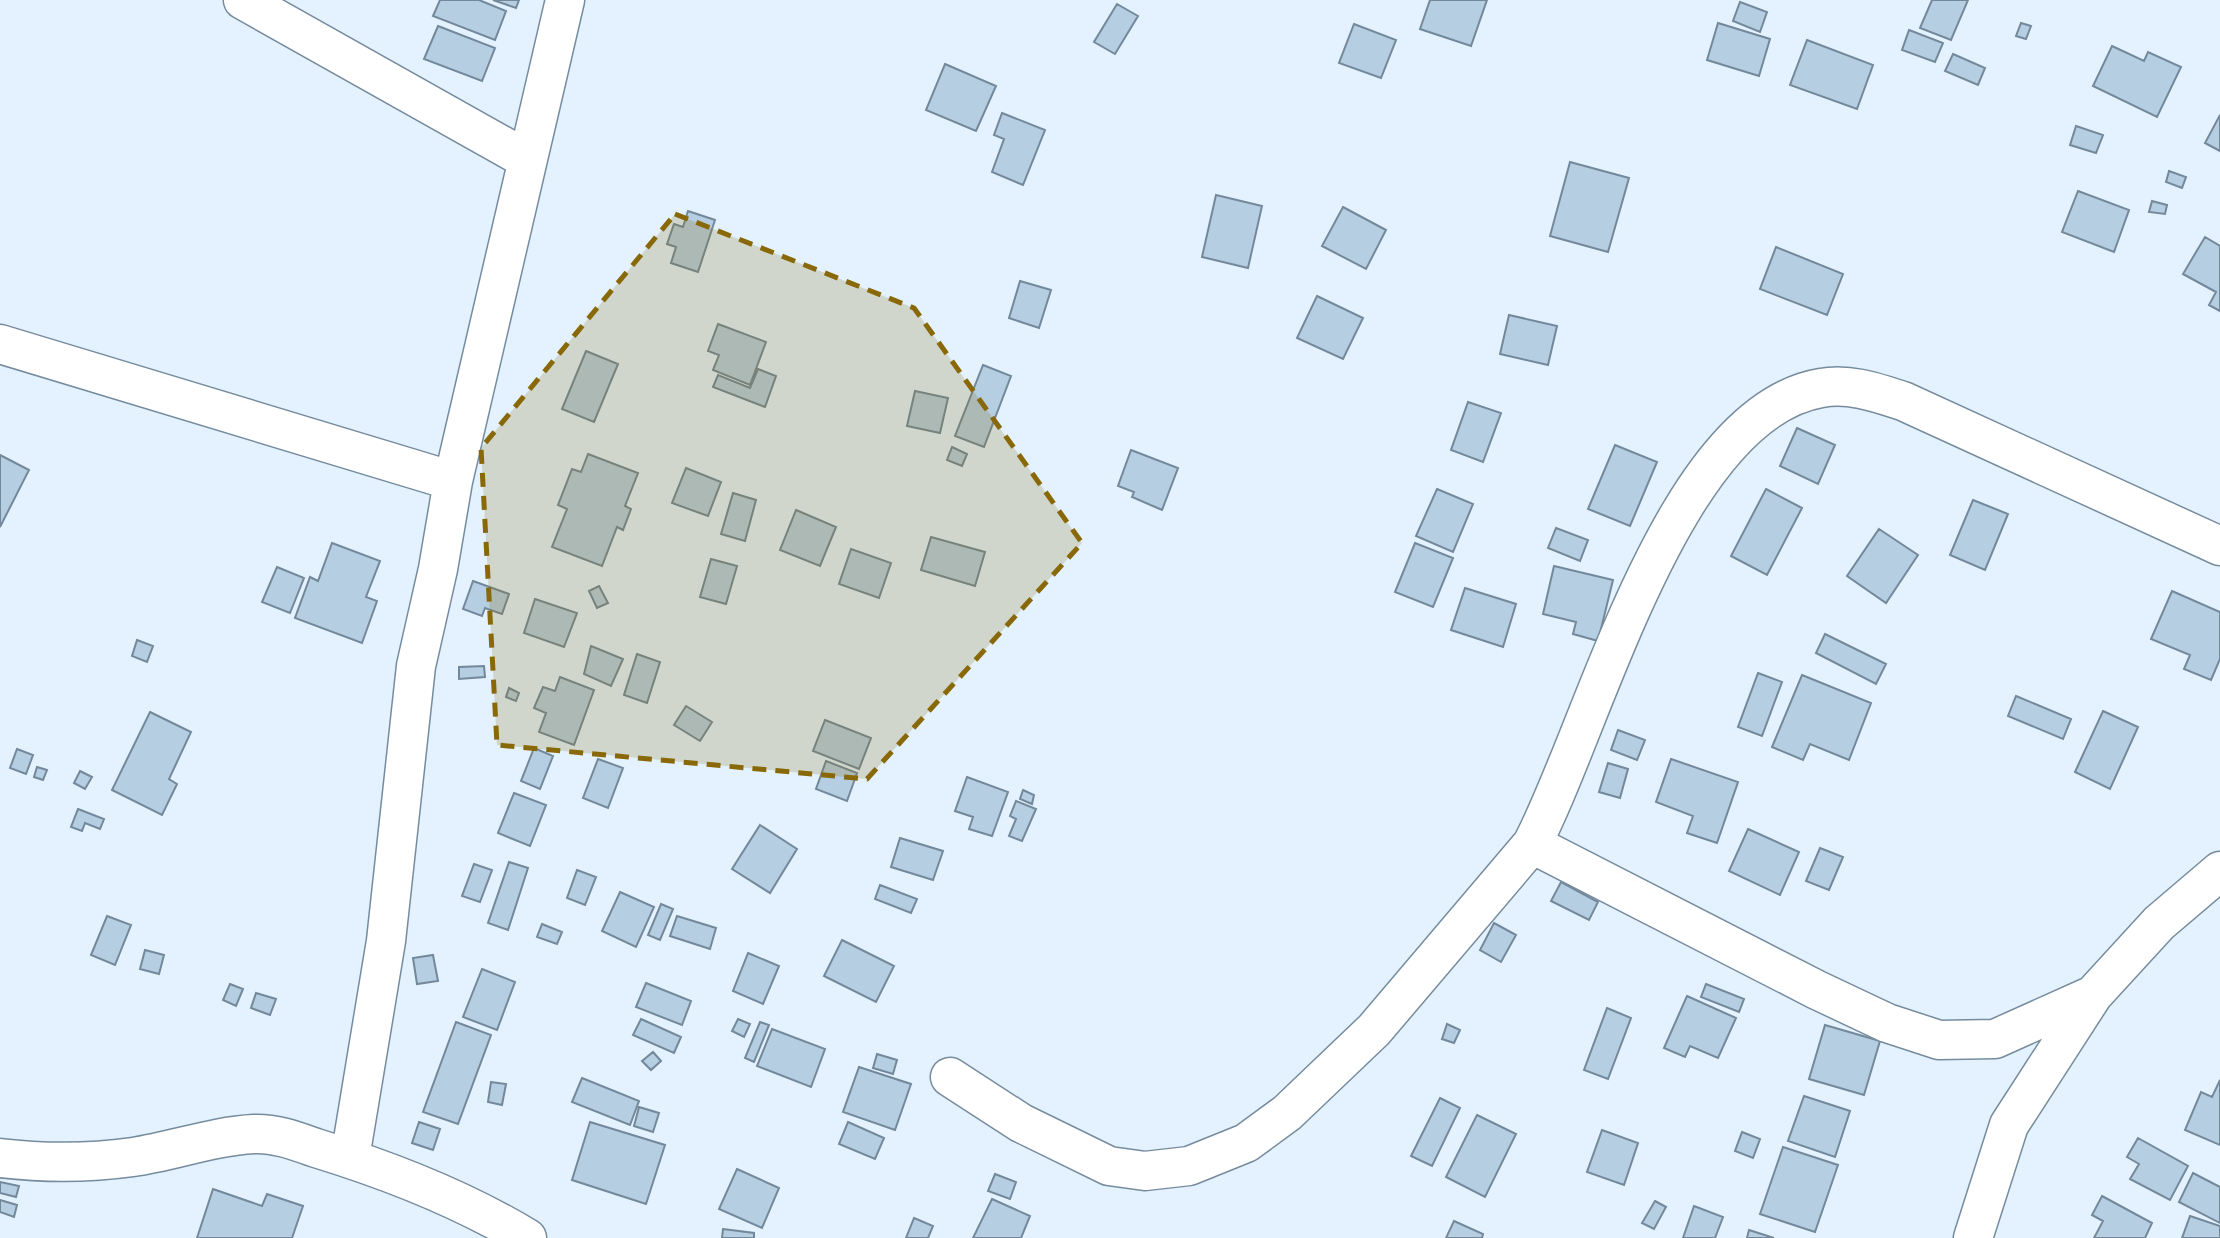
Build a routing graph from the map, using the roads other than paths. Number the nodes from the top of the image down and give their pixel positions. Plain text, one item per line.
1 (243, 0) edge
2 (565, 0) edge
3 (526, 159) junction
4 (0, 344) edge
5 (453, 481) junction
6 (2220, 547) edge
7 (1532, 844) junction
8 (2220, 871) edge
9 (2092, 995) junction
10 (950, 1077) dead end
11 (0, 1158) edge
12 (350, 1158) junction
13 (527, 1238) edge
14 (1973, 1238) edge

1 - 3 street
2 - 3 street
3 - 5 street
4 - 5 street
5 - 12 street
6 - 7 street
7 - 9 street
7 - 10 street
8 - 9 street
9 - 14 street
11 - 12 street
12 - 13 street

